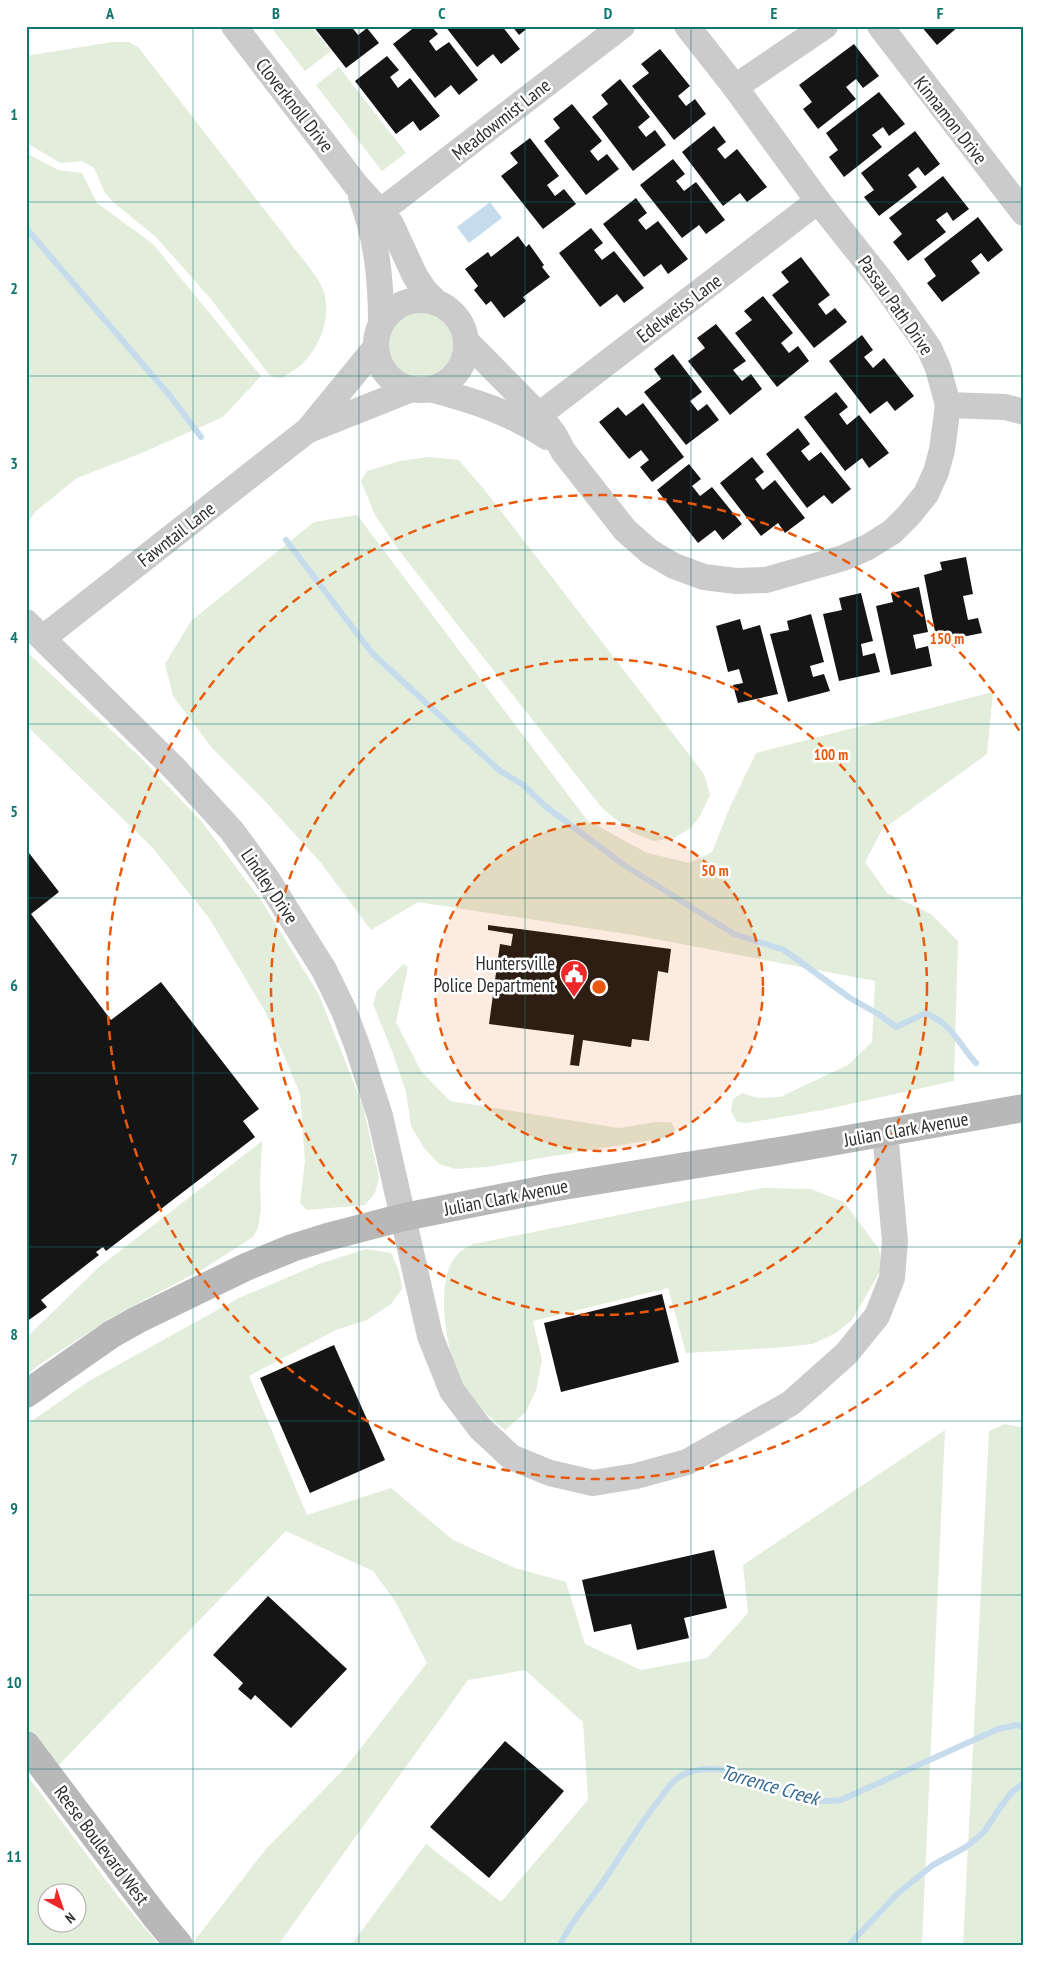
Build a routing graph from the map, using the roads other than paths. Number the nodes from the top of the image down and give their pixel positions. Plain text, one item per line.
1 (234, 26) edge
2 (622, 26) edge
3 (687, 26) edge
4 (825, 26) edge
5 (880, 26) edge
6 (735, 87) junction
7 (356, 185) junction
8 (818, 202) junction
9 (381, 211) junction
10 (1024, 213) edge
11 (437, 303) junction
12 (378, 335) junction
13 (466, 341) junction
14 (421, 389) junction
15 (948, 405) junction
16 (1024, 412) edge
17 (539, 415) junction
18 (308, 430) junction
19 (563, 451) junction
20 (35, 630) edge
21 (1024, 1108) edge
22 (885, 1132) junction
23 (404, 1217) junction
24 (26, 1394) edge
25 (26, 1745) edge
26 (179, 1945) edge

1 - 7 street, Cloverknoll Drive
2 - 9 street, Meadowmist Lane
3 - 6 street, Passau Path Drive
4 - 6 street
5 - 10 street, Kinnamon Drive
6 - 8 street, Passau Path Drive
7 - 9 street, Cloverknoll Drive
7 - 12 street, Cloverknoll Drive
8 - 15 street, Passau Path Drive
8 - 17 street, Edelweiss Lane
9 - 11 street, Cloverknoll Drive
11 - 12 street
11 - 13 street
12 - 14 street
12 - 18 street, Fawntail Lane
13 - 14 street
13 - 17 street, Passau Path Drive
14 - 18 street, Fawntail Lane
14 - 19 street, Passau Path Drive
15 - 16 street
15 - 19 street, Passau Path Drive
17 - 19 street, Passau Path Drive
18 - 20 street, Fawntail Lane
20 - 23 street, Lindley Drive
21 - 22 street, Julian Clark Avenue
22 - 23 street, Julian Clark Avenue
22 - 23 street, Lindley Drive
23 - 24 street, Julian Clark Avenue
25 - 26 street, Reese Boulevard West

